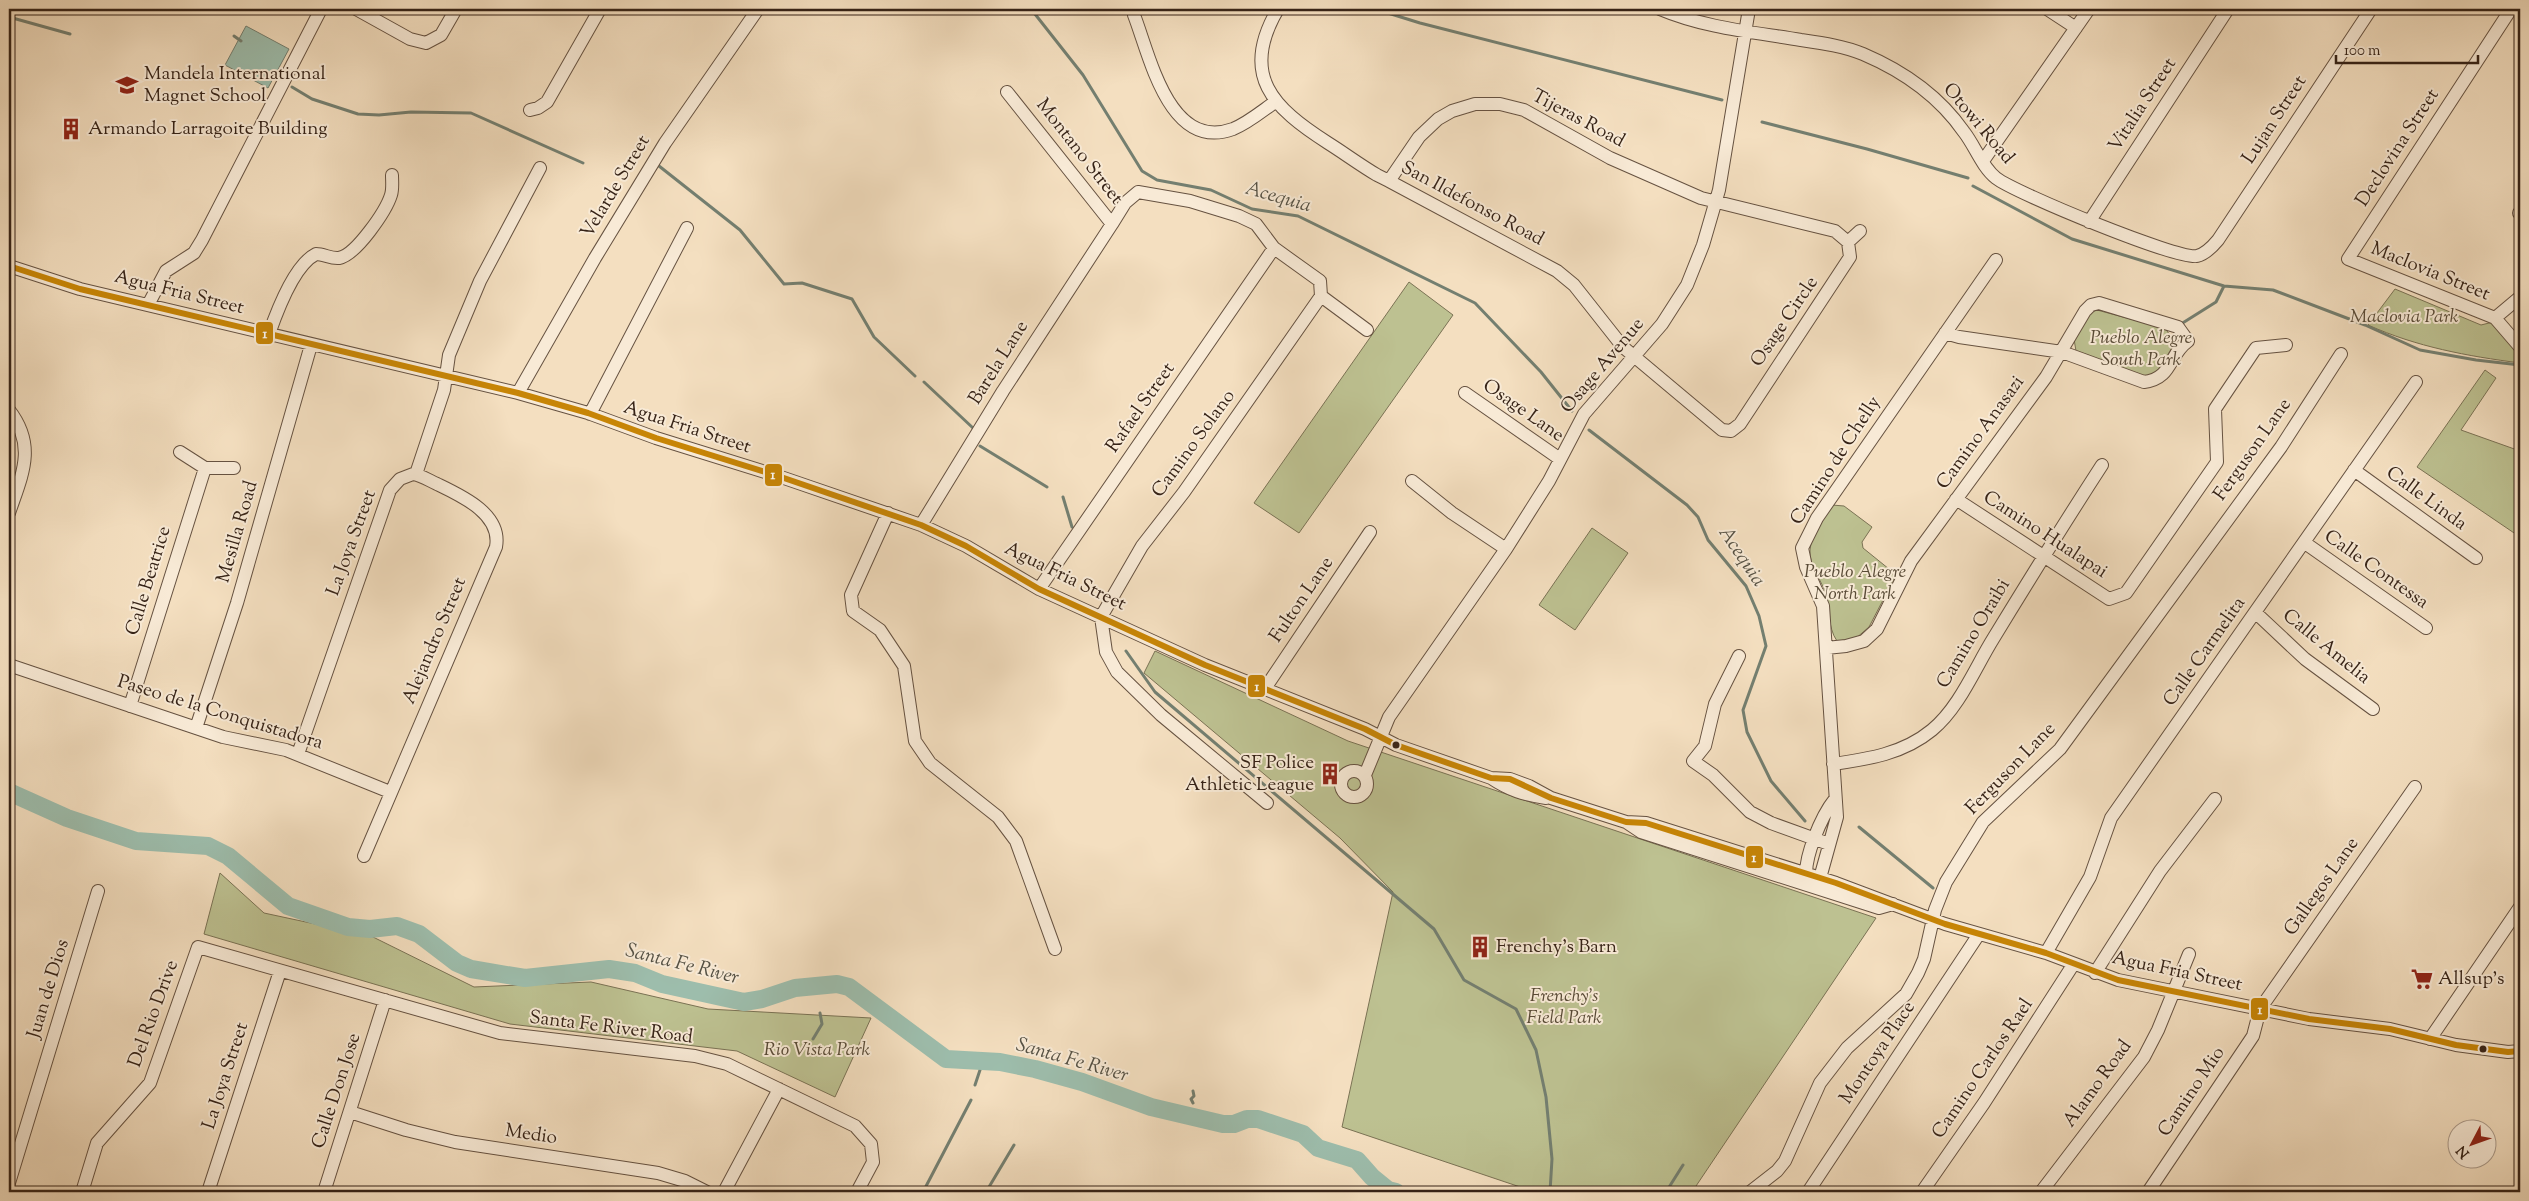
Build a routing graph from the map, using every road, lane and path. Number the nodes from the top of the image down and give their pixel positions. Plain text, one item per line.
1 (321, 9) edge
2 (356, 9) edge
3 (456, 9) edge
4 (600, 9) edge
5 (758, 9) edge
6 (1278, 9) edge
7 (1660, 9) edge
8 (1749, 9) edge
9 (2047, 9) edge
10 (2089, 9) edge
11 (2228, 9) edge
12 (2371, 9) edge
13 (2512, 9) edge
14 (1134, 14) dead end
15 (2076, 28) junction
16 (1745, 31) junction
17 (1007, 92) dead end
18 (1275, 102) junction
19 (530, 110) dead end
20 (1983, 161) junction
21 (540, 168) dead end
22 (392, 175) dead end
23 (1389, 181) junction
24 (1716, 202) junction
25 (2088, 222) junction
26 (1112, 224) junction
27 (687, 228) dead end
28 (1860, 231) dead end
29 (1848, 242) junction
30 (1274, 248) junction
31 (2207, 250) joint
32 (2348, 258) joint
33 (1996, 260) dead end
34 (9, 266) edge
35 (1322, 296) junction
36 (2520, 297) edge
37 (148, 305) junction
38 (2495, 318) junction
39 (1367, 330) dead end
40 (1945, 333) junction
41 (269, 334) junction
42 (311, 344) junction
43 (2286, 345) dead end
44 (2520, 347) edge
45 (2062, 352) junction
46 (2341, 354) dead end
47 (1636, 357) junction
48 (447, 376) junction
49 (2416, 382) dead end
50 (518, 393) junction
51 (1465, 393) dead end
52 (9, 410) edge
53 (590, 414) junction
54 (180, 452) dead end
55 (1560, 459) junction
56 (2102, 464) dead end
57 (204, 468) junction
58 (234, 468) dead end
59 (2354, 470) junction
60 (416, 474) junction
61 (1412, 481) dead end
62 (1956, 499) junction
63 (888, 513) junction
64 (9, 514) edge
65 (922, 525) junction
66 (1370, 532) dead end
67 (2304, 542) junction
68 (1506, 549) junction
69 (2043, 556) junction
70 (2476, 558) dead end
71 (1039, 589) junction
72 (2256, 613) junction
73 (1101, 616) junction
74 (2426, 628) dead end
75 (1826, 648) junction
76 (1739, 656) dead end
77 (9, 665) edge
78 (1264, 690) junction
79 (130, 706) junction
80 (2373, 709) dead end
81 (196, 728) junction
82 (1380, 736) junction
83 (298, 754) junction
84 (1833, 764) junction
85 (1365, 775) dead end
86 (2415, 787) dead end
87 (390, 792) junction
88 (1835, 799) junction
89 (2215, 799) dead end
90 (1267, 802) dead end
91 (1815, 839) junction
92 (1829, 844) junction
93 (364, 856) dead end
94 (1820, 878) junction
95 (1807, 879) junction
96 (98, 891) dead end
97 (1893, 904) junction
98 (2520, 907) edge
99 (1933, 919) junction
100 (1979, 934) junction
101 (198, 947) joint
102 (1055, 949) dead end
103 (2046, 953) junction
104 (2189, 954) dead end
105 (2073, 965) junction
106 (280, 971) junction
107 (2095, 973) junction
108 (2172, 991) junction
109 (385, 1000) junction
110 (2260, 1009) junction
111 (2430, 1039) junction
112 (2520, 1051) edge
113 (779, 1089) junction
114 (350, 1112) junction
115 (9, 1183) edge
116 (82, 1192) edge
117 (208, 1192) edge
118 (324, 1192) edge
119 (706, 1192) edge
120 (724, 1192) edge
121 (857, 1192) edge
122 (1750, 1192) edge
123 (1808, 1192) edge
124 (1922, 1192) edge
125 (2041, 1192) edge
126 (2148, 1192) edge

1 - 37 street
2 - 3 street
4 - 19 street
5 - 50 street, Velarde Street
6 - 18 street
7 - 16 street, Otowi Road
8 - 16 street, Osage Avenue
9 - 15 street
10 - 15 street
11 - 25 street, Vitalia Street
12 - 31 street, Lujan Street
13 - 32 street, Declovina Street
14 - 18 street
15 - 20 street
16 - 20 street, Otowi Road
16 - 24 street, Osage Avenue
17 - 26 street, Montano Street
18 - 23 street, San Ildefonso Road
20 - 25 street, Otowi Road
21 - 48 street
22 - 41 street
23 - 24 street, Tijeras Road
23 - 47 street, San Ildefonso Road
24 - 29 street
24 - 47 street, Osage Avenue
25 - 31 street, Otowi Road
26 - 30 street, Montano Street
26 - 65 street, Barela Lane
27 - 53 street
28 - 29 street
29 - 47 street, Osage Circle
30 - 35 street
30 - 71 street, Rafael Street
32 - 38 street, Maclovia Street
33 - 40 street, Camino de Chelly
34 - 37 street, Agua Fria Street
35 - 39 street
35 - 73 street, Camino Solano
36 - 38 street, Maclovia Street
37 - 41 street, Agua Fria Street
38 - 44 street
40 - 45 street
40 - 75 street, Camino de Chelly
41 - 42 street, Agua Fria Street
42 - 48 street, Agua Fria Street
42 - 81 street, Mesilla Road
43 - 69 street, Camino Hualapai
45 - 45 street, Camino Anasazi
45 - 62 street, Camino Anasazi
46 - 99 street, Ferguson Lane
47 - 55 street, Osage Avenue
48 - 50 street, Agua Fria Street
48 - 60 street
49 - 59 street, Calle Carmelita
50 - 53 street, Agua Fria Street
51 - 55 street, Osage Lane
52 - 64 street
53 - 63 street, Agua Fria Street
54 - 57 street
55 - 68 street, Osage Avenue
56 - 69 street, Camino Oraibi
57 - 58 street
57 - 79 street, Calle Beatrice
59 - 67 street, Calle Carmelita
59 - 70 street, Calle Linda
60 - 83 street, La Joya Street
60 - 87 street, Alejandro Street
61 - 68 street
62 - 69 street, Camino Hualapai
62 - 75 street, Camino Anasazi
63 - 65 street, Agua Fria Street
63 - 102 street
65 - 71 street, Agua Fria Street
66 - 78 street, Fulton Lane
67 - 72 street, Calle Carmelita
67 - 74 street, Calle Contessa
68 - 82 street, Osage Avenue
69 - 84 street, Camino Oraibi
71 - 73 street, Agua Fria Street
72 - 80 street, Calle Amelia
72 - 103 street, Calle Carmelita
73 - 78 street, Agua Fria Street
73 - 90 street
75 - 84 street, Camino de Chelly
76 - 91 street
77 - 79 street, Paseo de la Conquistadora
78 - 82 street, Agua Fria Street
79 - 81 street, Paseo de la Conquistadora
81 - 83 street, Paseo de la Conquistadora
82 - 85 street, Osage Avenue
82 - 95 street, Agua Fria Street
83 - 87 street, Paseo de la Conquistadora
84 - 88 street, Camino de Chelly
86 - 110 street, Gallegos Lane
87 - 93 street, Alejandro Street
88 - 91 street
88 - 92 street, Camino de Chelly
89 - 107 street
91 - 92 street
91 - 95 street
92 - 94 street, Camino de Chelly
94 - 95 street
94 - 97 street, Agua Fria Street
95 - 97 street, Agua Fria Street
96 - 115 street, Juan de Dios
97 - 99 street, Agua Fria Street
98 - 111 street
99 - 100 street, Agua Fria Street
99 - 122 street, Ferguson Lane
100 - 103 street, Agua Fria Street
100 - 123 street, Montoya Place
101 - 106 street, Santa Fe River Road
101 - 116 street, Del Rio Drive
103 - 105 street, Agua Fria Street
104 - 108 street, Alamo Road
105 - 107 street, Agua Fria Street
105 - 124 street, Camino Carlos Rael
106 - 109 street, Santa Fe River Road
106 - 117 street, La Joya Street
107 - 108 street, Agua Fria Street
108 - 110 street, Agua Fria Street
108 - 125 street, Alamo Road
109 - 113 street, Santa Fe River Road
109 - 114 street, Calle Don Jose
110 - 111 street, Agua Fria Street
110 - 126 street, Camino Mio
111 - 112 street, Agua Fria Street
113 - 120 street
113 - 121 street, Santa Fe River Road
114 - 118 street, Calle Don Jose
114 - 119 street, Medio

